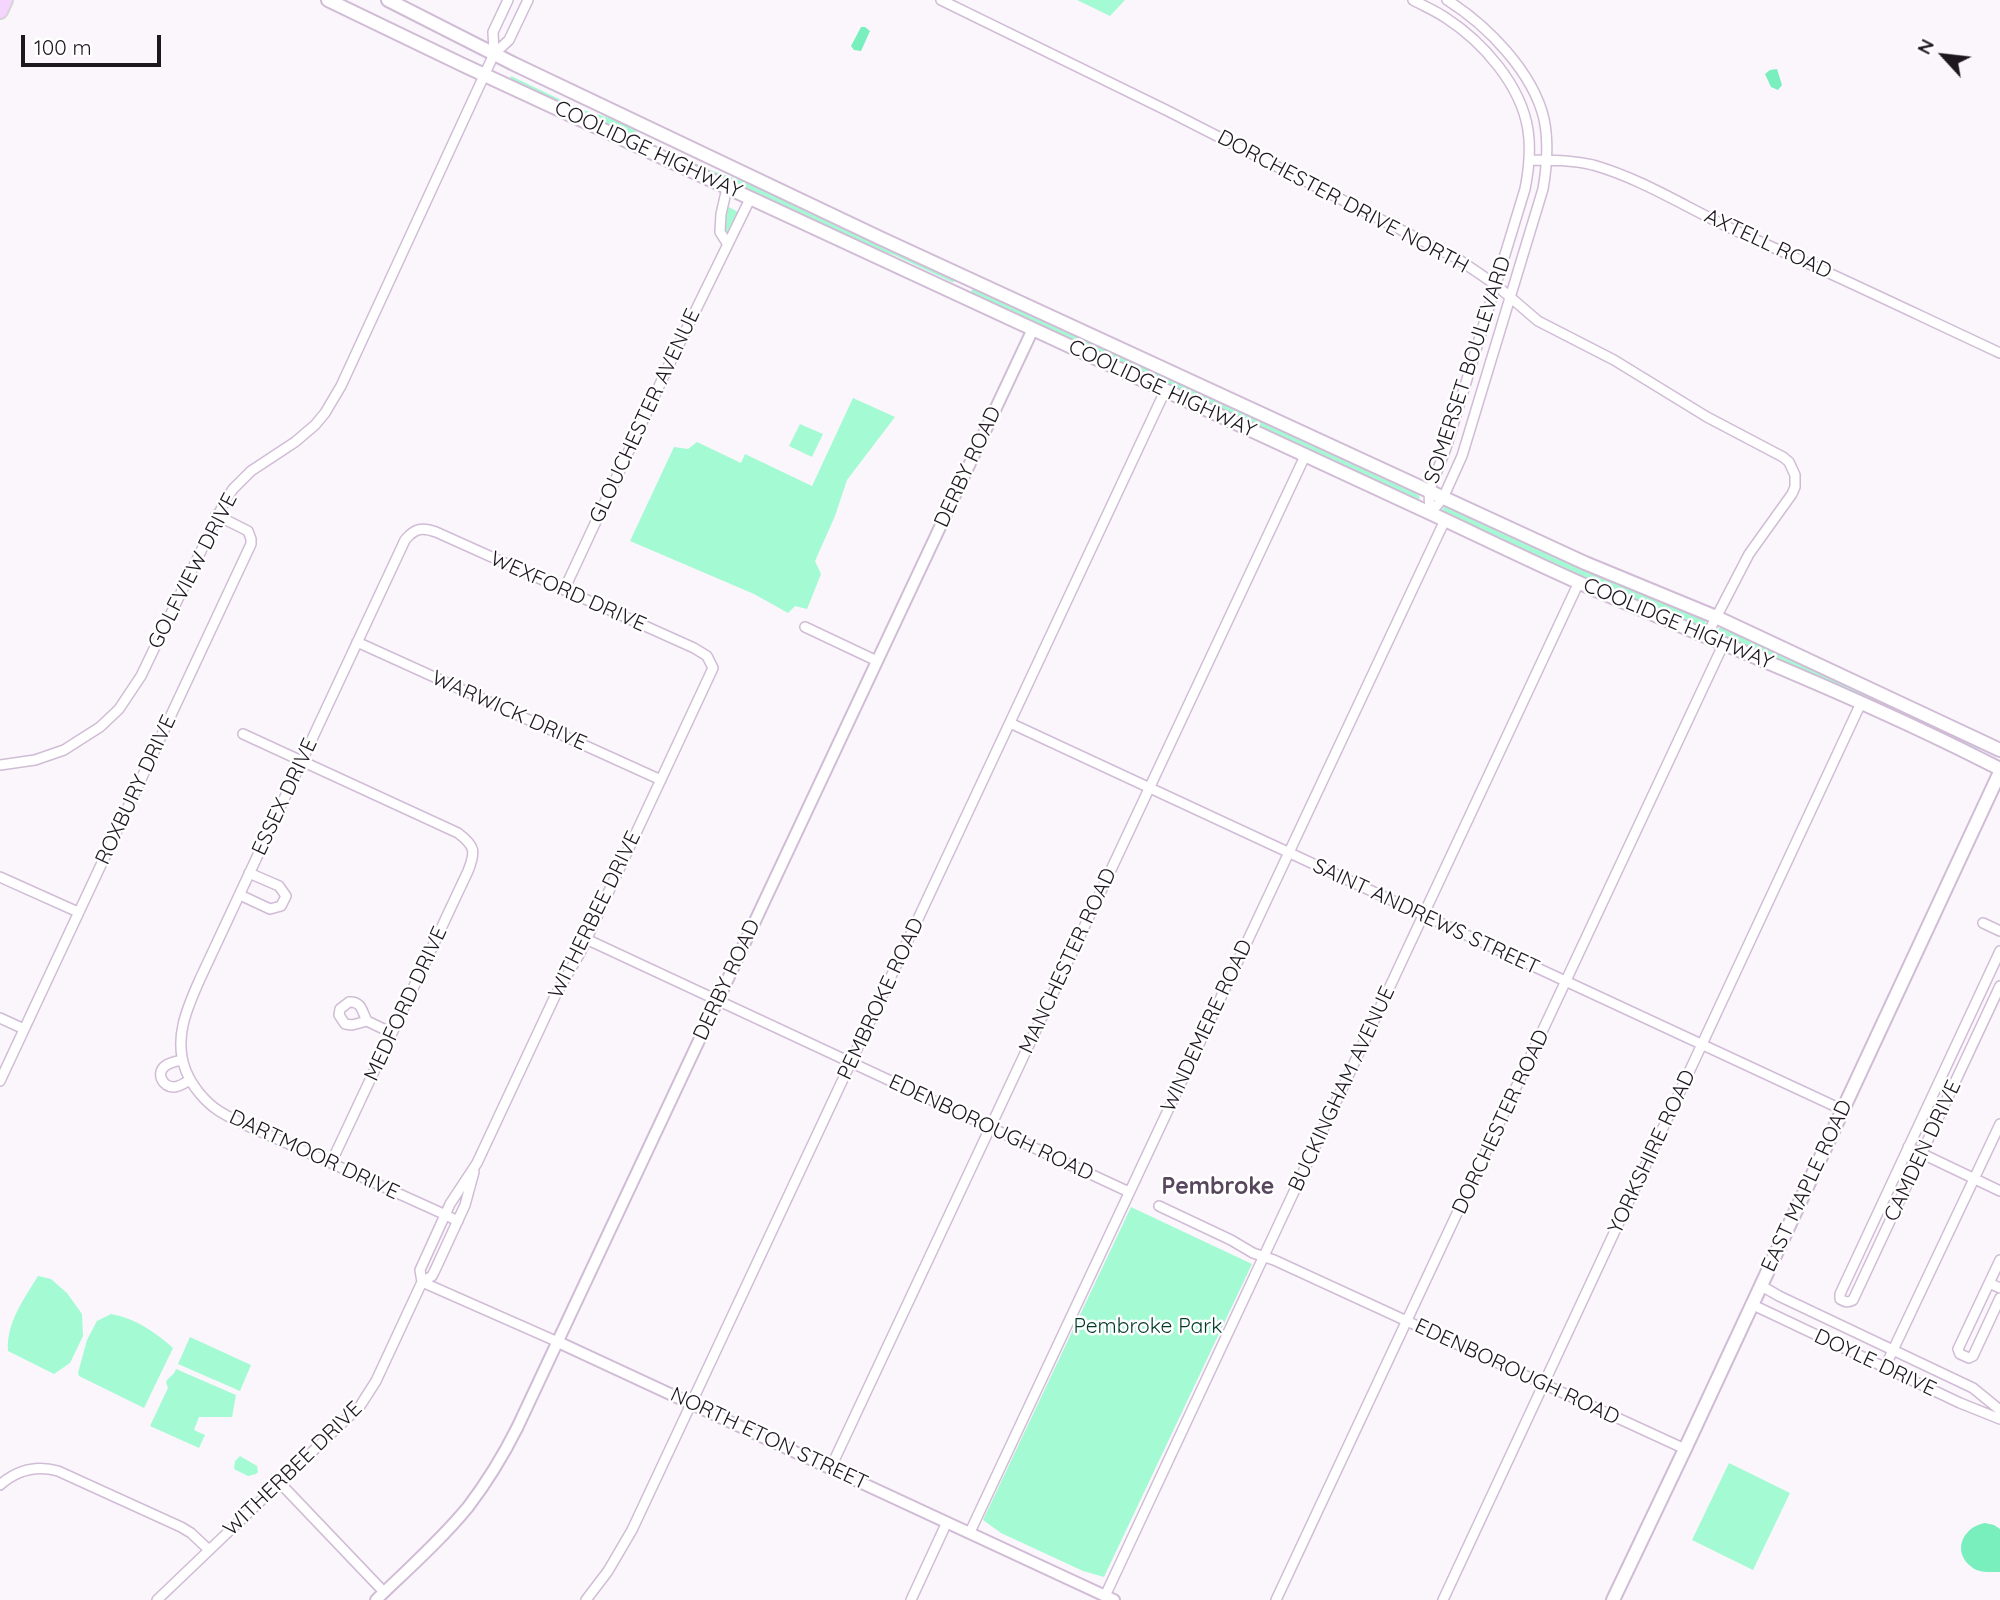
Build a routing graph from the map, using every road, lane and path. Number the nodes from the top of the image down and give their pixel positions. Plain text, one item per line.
1 (5, 0) edge
2 (328, 0) edge
3 (388, 0) edge
4 (508, 0) edge
5 (528, 0) edge
6 (942, 0) edge
7 (1413, 0) edge
8 (1447, 0) edge
9 (0, 10) edge
10 (494, 54) junction
11 (485, 74) junction
12 (657, 134) junction
13 (640, 147) junction
14 (1530, 160) junction
15 (1547, 160) junction
16 (727, 188) junction
17 (750, 199) junction
18 (727, 243) junction
19 (965, 277) junction
20 (1496, 285) junction
21 (951, 293) junction
22 (1510, 297) junction
23 (1033, 329) junction
24 (2000, 353) edge
25 (1165, 391) junction
26 (1304, 456) junction
27 (1429, 492) junction
28 (1443, 498) junction
29 (1430, 514) junction
30 (216, 515) junction
31 (1444, 520) junction
32 (415, 531) joint
33 (1579, 582) junction
34 (564, 590) junction
35 (1716, 617) junction
36 (805, 627) dead end
37 (1707, 635) junction
38 (357, 642) junction
39 (1724, 643) junction
40 (877, 661) junction
41 (713, 668) joint
42 (1887, 696) junction
43 (1861, 703) junction
44 (1880, 712) junction
45 (1010, 723) junction
46 (243, 734) dead end
47 (2000, 750) edge
48 (302, 761) junction
49 (0, 765) edge
50 (2000, 771) edge
51 (661, 780) junction
52 (1149, 788) junction
53 (1288, 853) junction
54 (249, 873) junction
55 (0, 877) edge
56 (240, 895) junction
57 (78, 912) junction
58 (1423, 915) junction
59 (1983, 923) dead end
60 (2000, 931) edge
61 (586, 939) junction
62 (2000, 951) edge
63 (1567, 982) junction
64 (2000, 986) edge
65 (718, 1000) junction
66 (0, 1018) edge
67 (368, 1021) dead end
68 (24, 1029) junction
69 (393, 1033) junction
70 (1702, 1045) junction
71 (182, 1060) junction
72 (851, 1062) junction
73 (1948, 1062) junction
74 (1962, 1068) junction
75 (188, 1076) junction
76 (0, 1081) edge
77 (1843, 1111) junction
78 (2000, 1124) edge
79 (990, 1127) junction
80 (1998, 1135) edge
81 (1908, 1147) junction
82 (1922, 1154) junction
83 (331, 1163) junction
84 (477, 1163) junction
85 (1974, 1178) junction
86 (2000, 1191) edge
87 (1129, 1192) junction
88 (1159, 1206) dead end
89 (444, 1215) junction
90 (458, 1221) junction
91 (1870, 1227) junction
92 (1884, 1234) junction
93 (1264, 1256) junction
94 (2000, 1260) edge
95 (422, 1282) junction
96 (1989, 1283) junction
97 (1760, 1285) junction
98 (2000, 1288) edge
99 (2000, 1298) edge
100 (1751, 1304) junction
101 (1408, 1322) junction
102 (558, 1342) junction
103 (1893, 1350) junction
104 (1885, 1367) junction
105 (1543, 1384) junction
106 (691, 1402) junction
107 (2000, 1410) edge
108 (2000, 1419) edge
109 (1685, 1450) junction
110 (831, 1467) junction
111 (280, 1483) junction
112 (0, 1485) edge
113 (947, 1522) junction
114 (970, 1532) junction
115 (209, 1550) junction
116 (380, 1596) edge
117 (1110, 1598) edge
118 (157, 1600) edge
119 (586, 1600) edge
120 (911, 1600) edge
121 (1276, 1600) edge
122 (1443, 1600) edge
123 (1613, 1600) edge

1 - 9 main road
2 - 11 main road, COOLIDGE HIGHWAY
3 - 10 main road, COOLIDGE HIGHWAY
4 - 10 street
5 - 10 street
6 - 20 street, DORCHESTER DRIVE NORTH
7 - 14 street, SOMERSET BOULEVARD
8 - 15 street, SOMERSET BOULEVARD
10 - 11 street, GOLFVIEW DRIVE
10 - 12 main road, COOLIDGE HIGHWAY
11 - 13 main road, COOLIDGE HIGHWAY
11 - 30 street, GOLFVIEW DRIVE
12 - 13 main road
12 - 19 main road, COOLIDGE HIGHWAY
13 - 16 main road, COOLIDGE HIGHWAY
14 - 15 street, AXTELL ROAD
14 - 20 street, SOMERSET BOULEVARD
15 - 22 street, SOMERSET BOULEVARD
15 - 24 street, AXTELL ROAD
16 - 17 main road, COOLIDGE HIGHWAY
16 - 18 street
17 - 18 street, GLOUCHESTER AVENUE
17 - 21 main road, COOLIDGE HIGHWAY
18 - 34 street, GLOUCHESTER AVENUE
19 - 21 main road
19 - 27 main road, COOLIDGE HIGHWAY
20 - 22 street, DORCHESTER DRIVE NORTH
20 - 27 street, SOMERSET BOULEVARD
21 - 23 main road, COOLIDGE HIGHWAY
22 - 28 street, SOMERSET BOULEVARD
22 - 35 street, DORCHESTER DRIVE NORTH
23 - 25 main road, COOLIDGE HIGHWAY
23 - 40 street, DERBY ROAD
25 - 26 main road, COOLIDGE HIGHWAY
25 - 45 street, PEMBROKE ROAD
26 - 29 main road, COOLIDGE HIGHWAY
26 - 52 street, MANCHESTER ROAD
27 - 28 main road, COOLIDGE HIGHWAY
27 - 29 street, SOMERSET BOULEVARD
28 - 29 street, SOMERSET BOULEVARD
28 - 35 main road, COOLIDGE HIGHWAY
29 - 31 main road, COOLIDGE HIGHWAY
30 - 49 street, GOLFVIEW DRIVE
30 - 57 street, ROXBURY DRIVE
31 - 33 main road, COOLIDGE HIGHWAY
31 - 53 street, WINDEMERE ROAD
32 - 34 street, WEXFORD DRIVE
32 - 38 street, ESSEX DRIVE
33 - 37 main road, COOLIDGE HIGHWAY
33 - 58 street, BUCKINGHAM AVENUE
34 - 41 street, WEXFORD DRIVE
35 - 37 street
35 - 42 main road, COOLIDGE HIGHWAY
36 - 40 street
37 - 39 main road, COOLIDGE HIGHWAY
38 - 48 street, ESSEX DRIVE
38 - 51 street, WARWICK DRIVE
39 - 43 main road, COOLIDGE HIGHWAY
39 - 63 street, DORCHESTER ROAD
40 - 65 street, DERBY ROAD
41 - 51 street, WITHERBEE DRIVE
42 - 44 main road
42 - 47 main road, COOLIDGE HIGHWAY
43 - 44 main road, COOLIDGE HIGHWAY
43 - 70 street, YORKSHIRE ROAD
44 - 50 main road, COOLIDGE HIGHWAY
45 - 52 street, SAINT ANDREWS STREET
45 - 72 street, PEMBROKE ROAD
46 - 48 street
48 - 54 street, ESSEX DRIVE
48 - 69 street, MEDFORD DRIVE
50 - 77 main road, EAST MAPLE ROAD
51 - 61 street, WITHERBEE DRIVE
52 - 53 street, SAINT ANDREWS STREET
52 - 79 street, MANCHESTER ROAD
53 - 58 street, SAINT ANDREWS STREET
53 - 87 street, WINDEMERE ROAD
54 - 56 street, ESSEX DRIVE
54 - 56 street
55 - 57 street
56 - 71 street, ESSEX DRIVE
57 - 68 street, ROXBURY DRIVE
58 - 63 street, SAINT ANDREWS STREET
58 - 93 street, BUCKINGHAM AVENUE
59 - 60 street
61 - 65 street, EDENBOROUGH ROAD
61 - 84 street, WITHERBEE DRIVE
62 - 73 street, CAMDEN DRIVE
63 - 70 street, SAINT ANDREWS STREET
63 - 101 street, DORCHESTER ROAD
64 - 74 street, CAMDEN DRIVE
65 - 72 street, EDENBOROUGH ROAD
65 - 102 street, DERBY ROAD
66 - 68 street
67 - 69 street
68 - 76 street, ROXBURY DRIVE
69 - 83 street, MEDFORD DRIVE
70 - 77 street, SAINT ANDREWS STREET
70 - 105 street, YORKSHIRE ROAD
71 - 75 street, ESSEX DRIVE
71 - 75 street
72 - 79 street, EDENBOROUGH ROAD
72 - 106 street, PEMBROKE ROAD
73 - 74 street, CAMDEN DRIVE
73 - 81 street, CAMDEN DRIVE
74 - 82 street, CAMDEN DRIVE
75 - 83 street, DARTMOOR DRIVE
77 - 97 main road, EAST MAPLE ROAD
78 - 80 street
79 - 87 street, EDENBOROUGH ROAD
79 - 110 street, MANCHESTER ROAD
80 - 85 street
81 - 82 street
81 - 91 street, CAMDEN DRIVE
82 - 85 street
82 - 92 street, CAMDEN DRIVE
83 - 89 street, DARTMOOR DRIVE
84 - 89 street, WITHERBEE DRIVE
84 - 90 street, WITHERBEE DRIVE
85 - 86 street
85 - 103 street
87 - 114 street, WINDEMERE ROAD
88 - 93 street, EDENBOROUGH ROAD
89 - 90 street, DARTMOOR DRIVE
89 - 95 street, WITHERBEE DRIVE
90 - 95 street, WITHERBEE DRIVE
91 - 92 street, CAMDEN DRIVE
91 - 92 street, CAMDEN DRIVE
93 - 101 street, EDENBOROUGH ROAD
93 - 117 street, BUCKINGHAM AVENUE
94 - 96 street
95 - 102 street, NORTH ETON STREET
95 - 111 street, WITHERBEE DRIVE
96 - 98 street
96 - 99 street
97 - 100 main road, EAST MAPLE ROAD
97 - 103 street, DOYLE DRIVE
100 - 104 street, DOYLE DRIVE
100 - 109 main road, EAST MAPLE ROAD
101 - 105 street, EDENBOROUGH ROAD
101 - 121 street, DORCHESTER ROAD
102 - 106 street, NORTH ETON STREET
102 - 116 street, DERBY ROAD
103 - 104 street
103 - 107 street, DOYLE DRIVE
104 - 108 street, DOYLE DRIVE
105 - 109 street, EDENBOROUGH ROAD
105 - 122 street, YORKSHIRE ROAD
106 - 110 street, NORTH ETON STREET
106 - 119 street, PEMBROKE ROAD
109 - 123 main road, EAST MAPLE ROAD
110 - 113 street, NORTH ETON STREET
111 - 115 street, WITHERBEE DRIVE
111 - 116 street
112 - 115 street
113 - 114 street, NORTH ETON STREET
113 - 120 street
114 - 117 street, NORTH ETON STREET
115 - 118 street, WITHERBEE DRIVE

